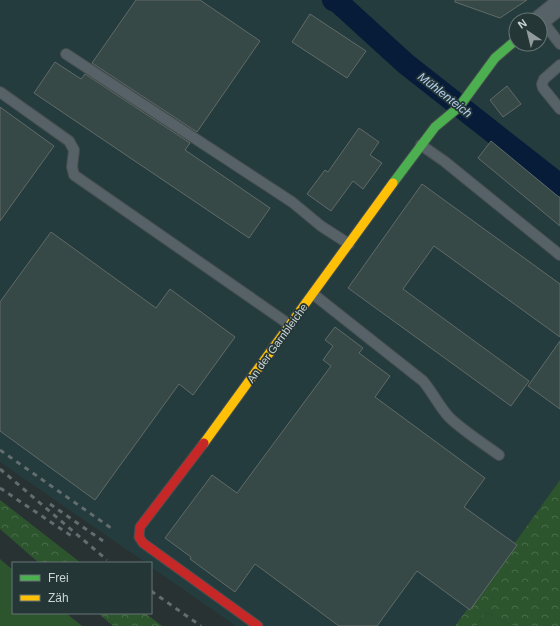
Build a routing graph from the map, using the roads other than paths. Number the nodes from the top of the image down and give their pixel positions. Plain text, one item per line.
1 (560, 4) edge
2 (548, 13) edge
3 (548, 29) edge
4 (560, 44) edge
5 (508, 47) edge
6 (66, 54) dead end
7 (560, 65) edge
8 (0, 92) edge
9 (560, 109) edge
10 (421, 145) junction
11 (348, 244) junction
12 (560, 255) edge
13 (313, 294) junction
14 (290, 325) junction
15 (499, 455) dead end
16 (258, 626) edge

1 - 2 street
3 - 4 lane
5 - 10 street, An der Garnbleiche
6 - 11 lane
7 - 9 lane
8 - 14 lane
10 - 11 street, An der Garnbleiche
10 - 12 lane
11 - 13 street, An der Garnbleiche
13 - 14 street, An der Garnbleiche
13 - 15 lane
14 - 16 street, An der Garnbleiche

